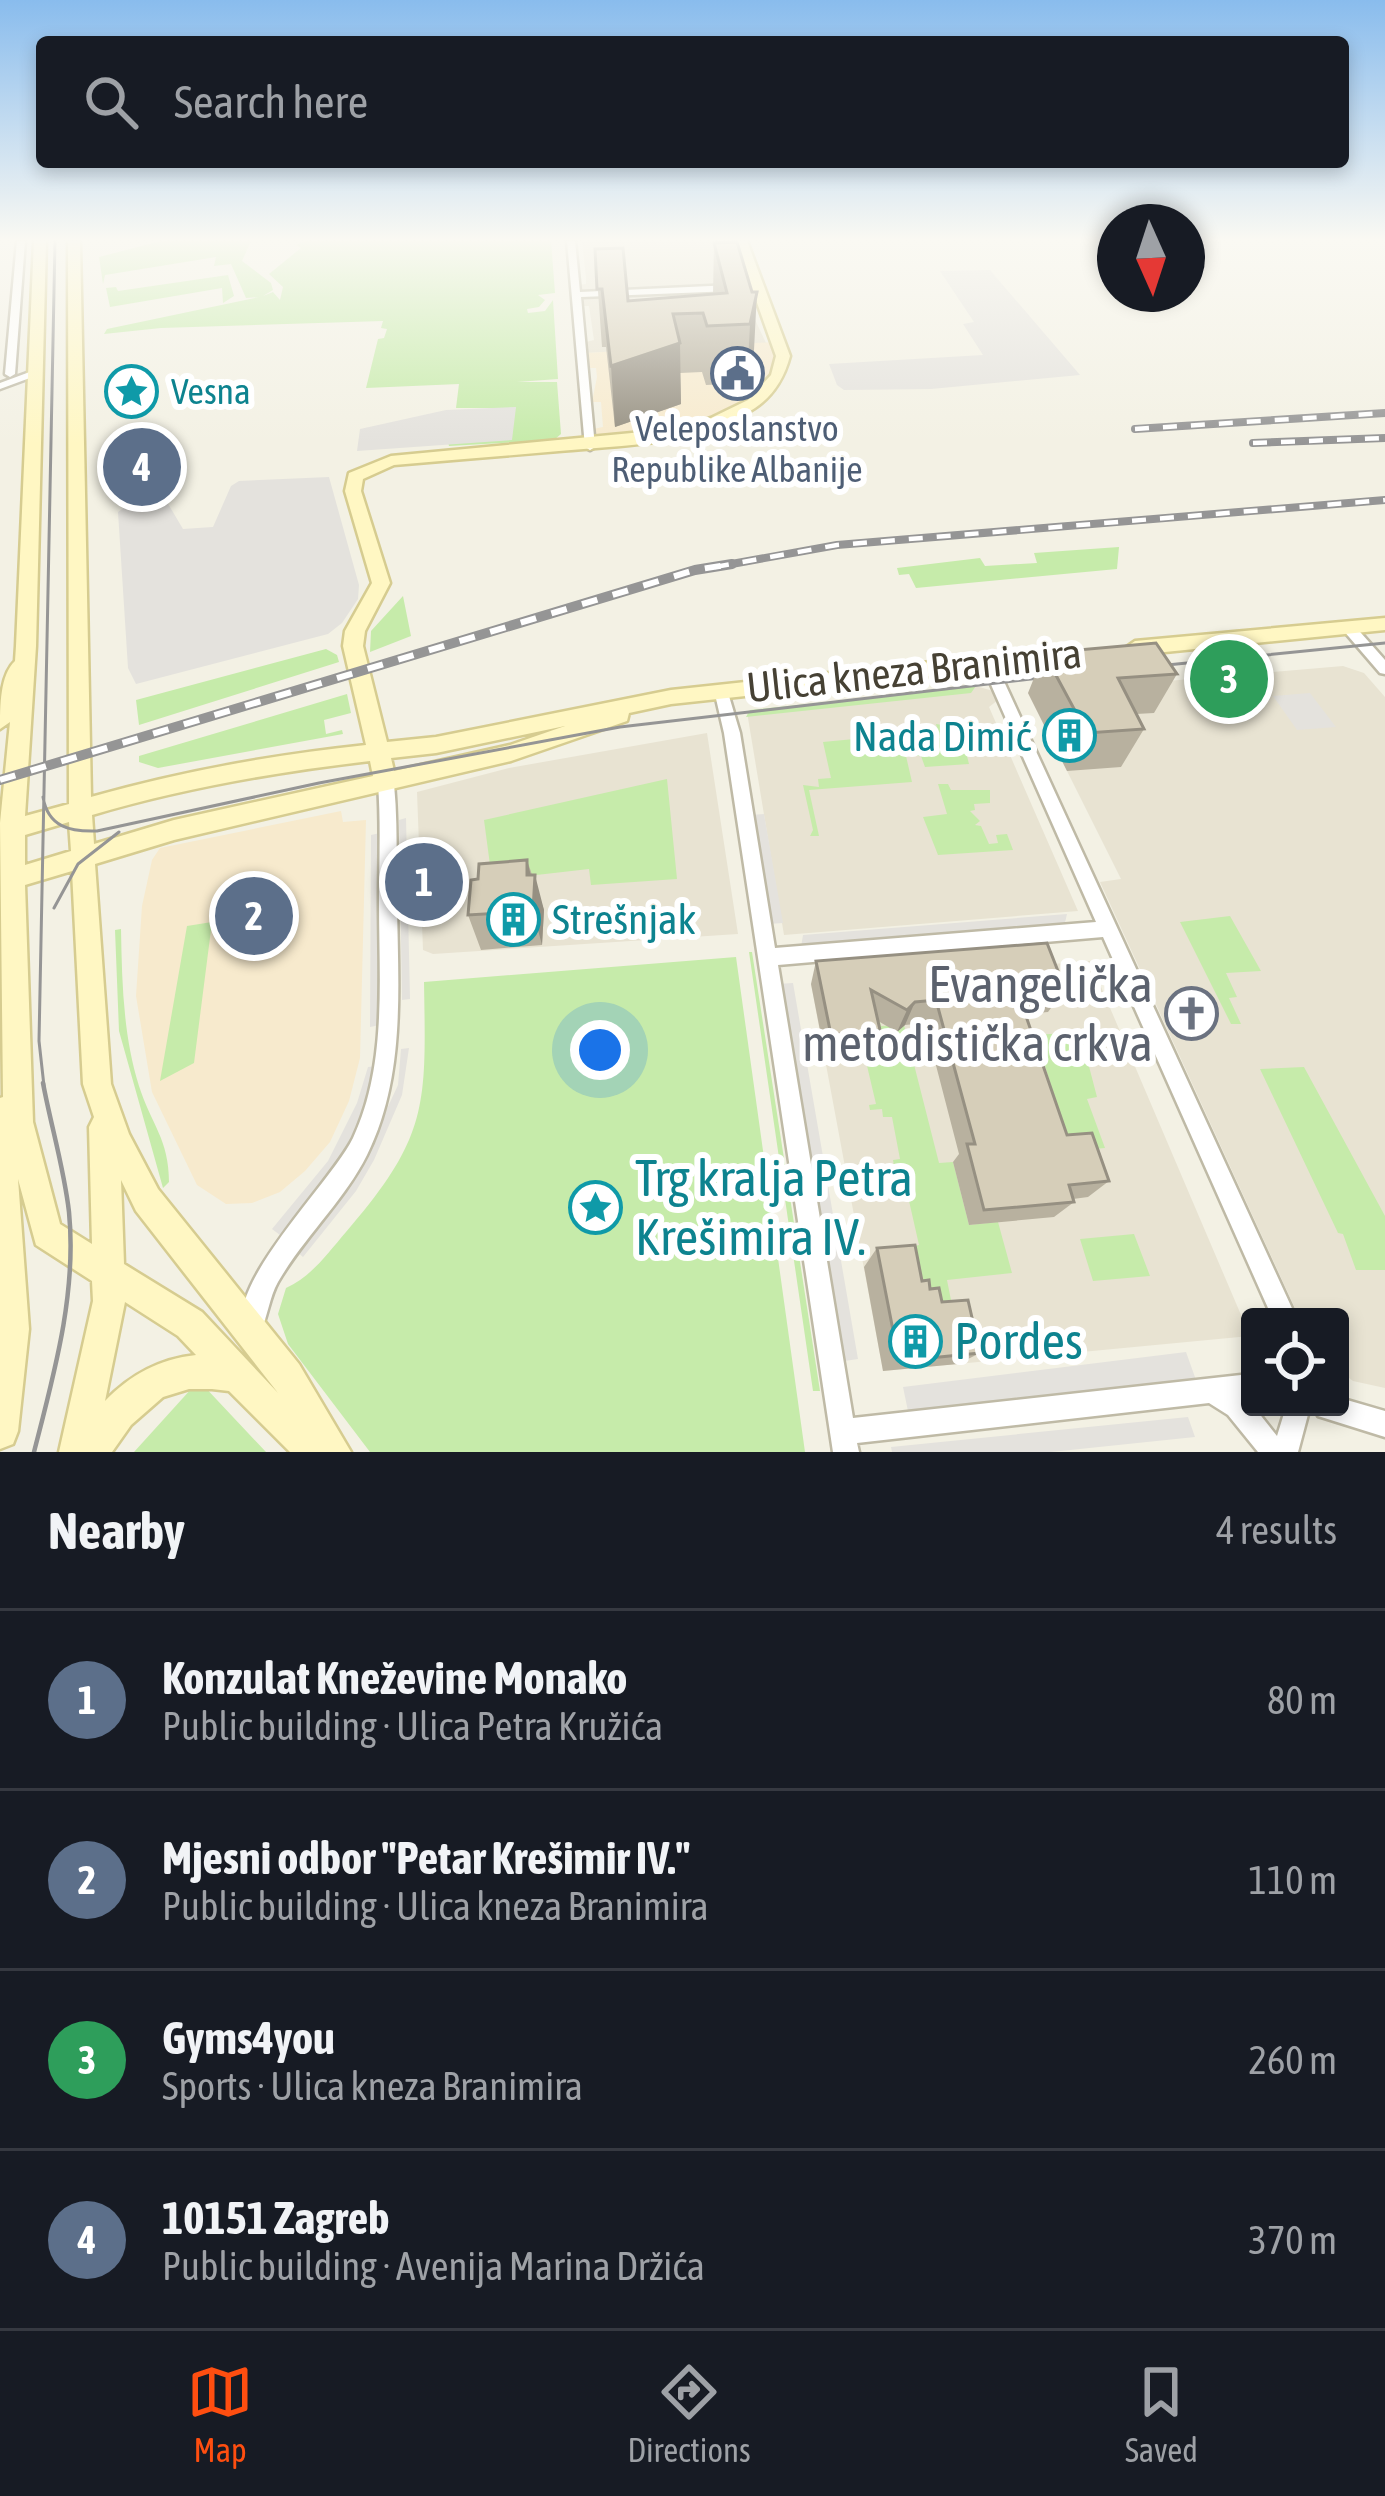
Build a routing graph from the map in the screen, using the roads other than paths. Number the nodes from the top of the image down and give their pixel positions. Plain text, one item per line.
1 (15, 309) edge
2 (37, 309) edge
3 (75, 309) edge
4 (576, 309) edge
5 (766, 309) edge
6 (14, 324) junction
7 (0, 326) edge
8 (34, 373) junction
9 (10, 374) dead end
10 (0, 386) edge
11 (590, 446) junction
12 (1385, 624) edge
13 (1348, 627) junction
14 (26, 646) junction
15 (1104, 651) edge
16 (1081, 653) edge
17 (988, 662) junction
18 (1385, 669) edge
19 (4, 687) edge
20 (721, 690) junction
21 (659, 700) junction
22 (0, 721) edge
23 (381, 752) junction
24 (386, 784) junction
25 (80, 809) junction
26 (7, 831) edge
27 (83, 855) junction
28 (4, 875) edge
29 (1107, 929) junction
30 (766, 956) junction
31 (14, 1084) junction
32 (102, 1102) junction
33 (111, 1272) junction
34 (1280, 1308) edge
35 (251, 1333) junction
36 (237, 1375) junction
37 (1241, 1386) edge
38 (1207, 1388) junction
39 (1349, 1413) edge
40 (1296, 1416) edge
41 (1385, 1424) edge
42 (0, 1431) edge
43 (845, 1442) edge
44 (77, 1452) edge
45 (92, 1452) edge
46 (317, 1452) edge
47 (333, 1452) edge
48 (1274, 1452) edge
49 (1286, 1452) edge

1 - 6 street
2 - 8 main road
3 - 25 main road
4 - 11 street
5 - 11 main road
6 - 7 street
6 - 9 street
8 - 10 street
8 - 14 main road
11 - 23 main road
12 - 13 main road, Ulica kneza Branimira
13 - 15 main road, Ulica kneza Branimira
13 - 18 street
14 - 19 main road
14 - 26 main road
16 - 17 main road, Ulica kneza Branimira
17 - 20 main road, Ulica kneza Branimira
17 - 29 street
19 - 22 main road
20 - 21 main road, Ulica kneza Branimira
20 - 30 street
21 - 23 main road, Ulica kneza Branimira
21 - 24 main road, Ulica kneza Branimira
23 - 24 main road
23 - 25 main road, Ulica kneza Branimira
24 - 27 main road, Ulica kneza Branimira
24 - 35 street
25 - 26 main road, Ulica kneza Branimira
25 - 27 main road
26 - 28 main road
27 - 28 main road, Ulica kneza Branimira
27 - 32 main road
28 - 31 main road
29 - 30 street
29 - 34 street
30 - 43 street
31 - 33 main road
31 - 42 main road
32 - 33 main road
32 - 35 main road
33 - 36 main road
33 - 44 main road
35 - 47 main road
36 - 45 main road
36 - 46 main road
37 - 38 street
38 - 43 street
38 - 48 street
39 - 41 street
40 - 49 street

